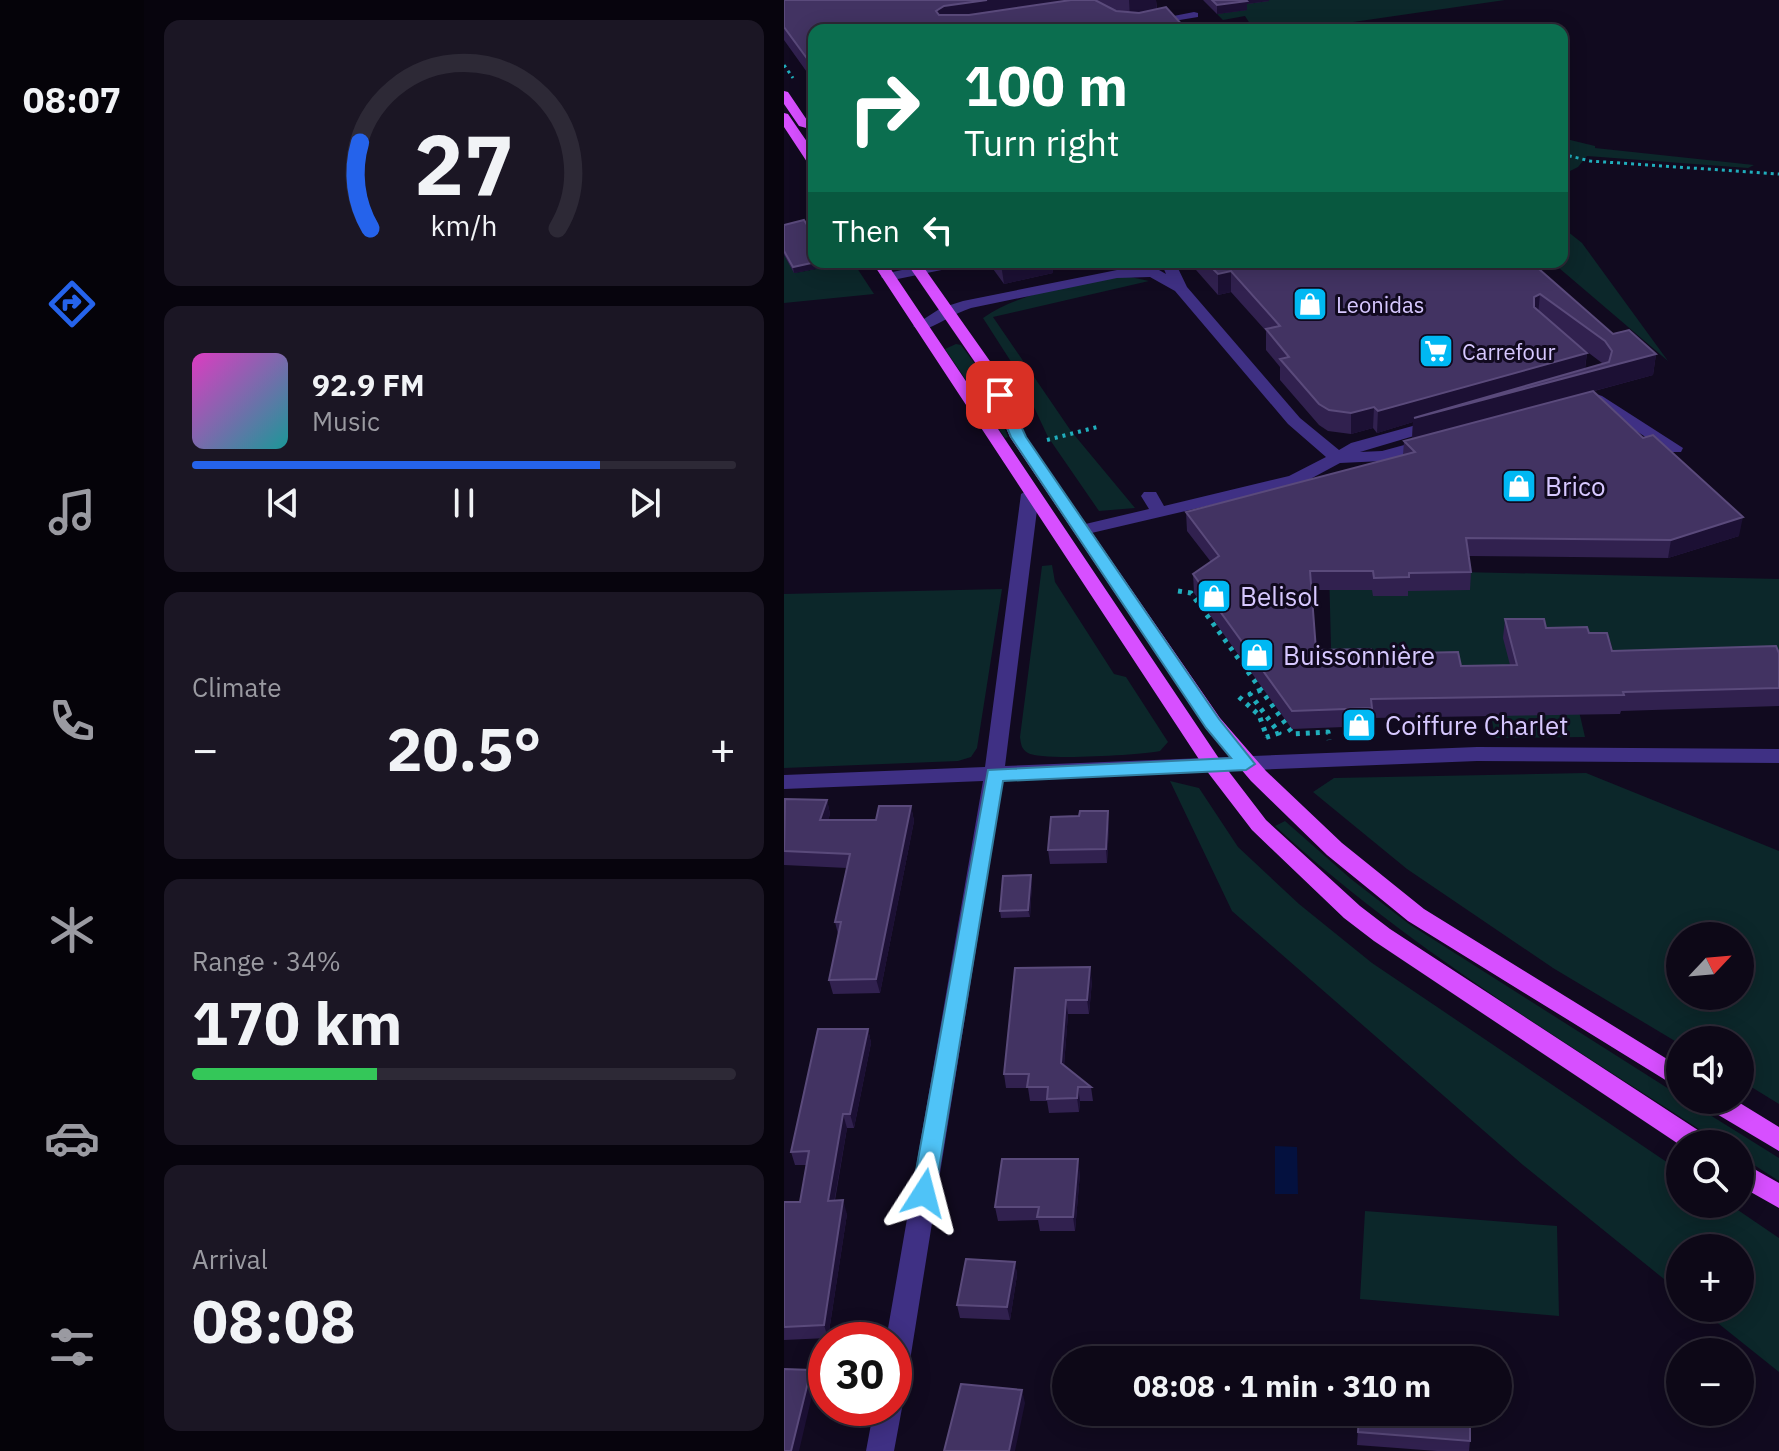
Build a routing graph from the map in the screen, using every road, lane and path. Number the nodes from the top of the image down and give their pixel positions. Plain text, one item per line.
1 (1194, 15) dead end
2 (1137, 24) edge
3 (784, 95) edge
4 (784, 117) edge
5 (808, 122) edge
6 (808, 153) edge
7 (1568, 156) edge
8 (1779, 174) edge
9 (883, 268) edge
10 (911, 268) edge
11 (917, 268) edge
12 (1093, 268) edge
13 (1127, 268) edge
14 (1143, 268) edge
15 (1171, 268) edge
16 (1150, 273) junction
17 (1117, 274) junction
18 (888, 277) junction
19 (1085, 280) junction
20 (1180, 288) junction
21 (1014, 295) junction
22 (946, 311) junction
23 (921, 326) junction
24 (958, 327) junction
25 (1566, 407) edge
26 (1452, 420) edge
27 (1294, 421) junction
28 (1101, 426) dead end
29 (1052, 438) dead end
30 (1444, 440) edge
31 (1675, 448) dead end
32 (1338, 458) junction
33 (1320, 467) junction
34 (1030, 494) junction
35 (1150, 496) dead end
36 (1160, 513) junction
37 (1083, 530) junction
38 (1178, 591) dead end
39 (1266, 695) junction
40 (1239, 697) dead end
41 (1253, 697) junction
42 (1259, 715) junction
43 (1278, 731) junction
44 (1293, 734) junction
45 (1267, 737) junction
46 (1256, 741) dead end
47 (1330, 748) dead end
48 (1779, 756) edge
49 (1246, 764) junction
50 (1213, 765) junction
51 (994, 775) junction
52 (784, 782) edge
53 (1666, 1070) edge
54 (1737, 1114) edge
55 (1677, 1130) edge
56 (1779, 1140) edge
57 (1754, 1181) edge
58 (1779, 1197) edge
59 (903, 1322) edge
60 (885, 1426) edge
61 (880, 1451) edge

1 - 2 street
3 - 5 main road
4 - 6 main road
7 - 8 path
9 - 18 main road
10 - 18 street
11 - 22 main road
12 - 19 street
13 - 17 street
14 - 16 street
15 - 20 street
16 - 17 street
16 - 20 street
17 - 19 street
18 - 23 main road
19 - 21 street
20 - 27 street
21 - 22 street
21 - 24 street
22 - 23 street
22 - 24 main road
23 - 34 main road
24 - 37 main road
25 - 31 street
26 - 32 street
27 - 32 street
27 - 33 street
28 - 29 path
30 - 32 street
32 - 33 street
33 - 36 street
34 - 50 main road
34 - 51 street
35 - 36 street
36 - 37 street
37 - 49 main road
38 - 39 path
39 - 41 path
39 - 44 path
40 - 42 path
41 - 42 path
41 - 43 path
42 - 43 path
42 - 45 path
43 - 44 path
43 - 45 path
44 - 47 path
45 - 46 path
48 - 49 street
49 - 50 street
49 - 53 main road
50 - 51 street
50 - 55 main road
51 - 52 street
51 - 59 street
54 - 56 main road
57 - 58 main road
60 - 61 street

